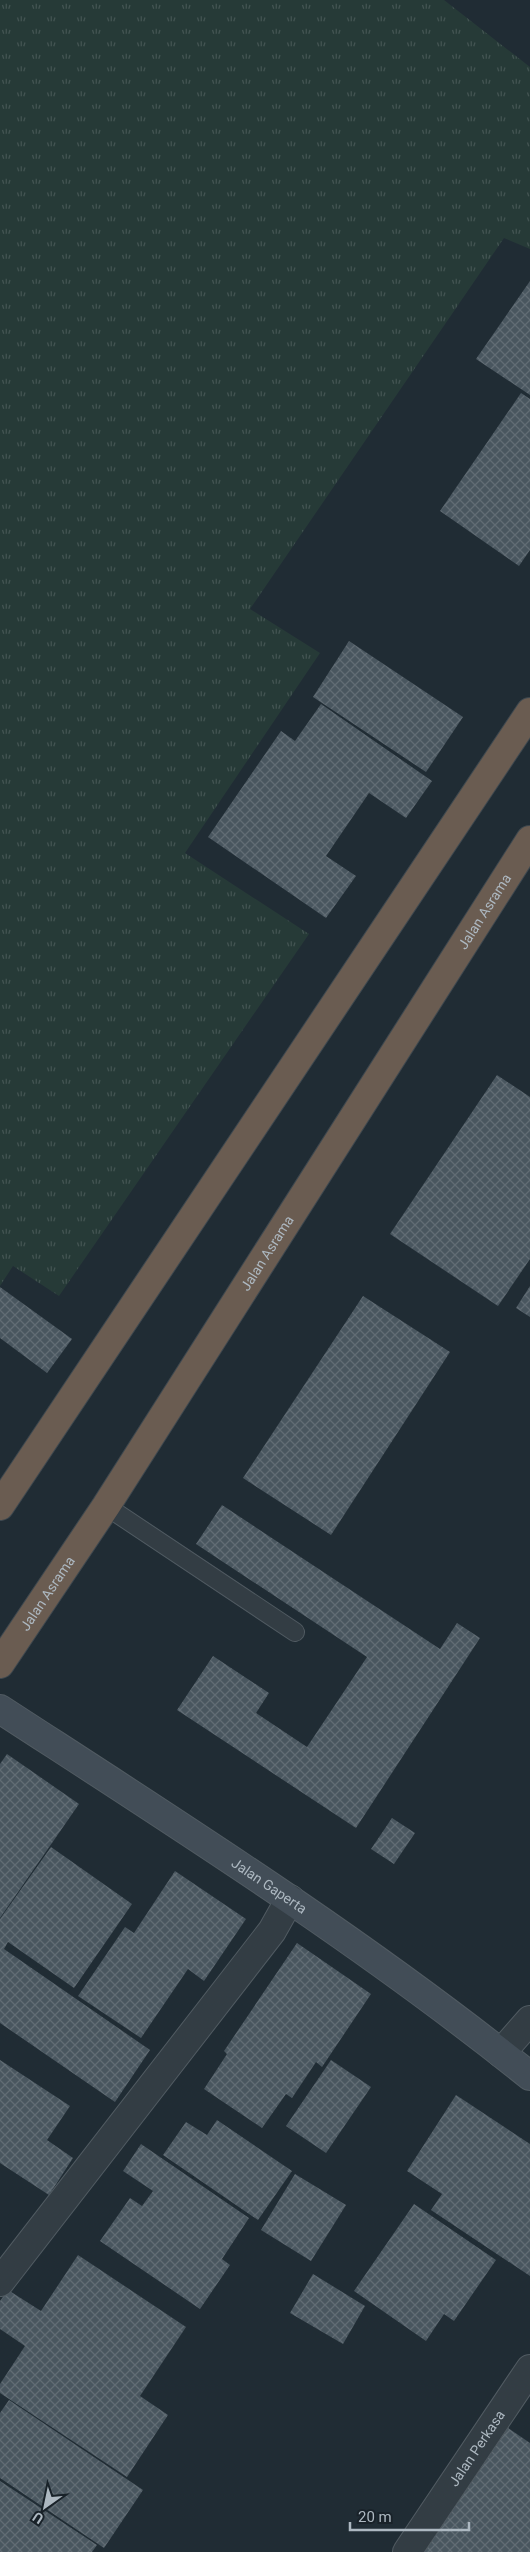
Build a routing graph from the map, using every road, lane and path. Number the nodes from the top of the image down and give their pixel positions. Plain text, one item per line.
1 (530, 712) edge
2 (530, 840) edge
3 (0, 1506) edge
4 (106, 1506) junction
5 (295, 1632) dead end
6 (0, 1664) edge
7 (0, 1708) edge
8 (290, 1899) junction
9 (530, 2020) edge
10 (501, 2053) junction
11 (530, 2076) edge
12 (0, 2282) edge
13 (530, 2369) edge
14 (407, 2552) edge

1 - 3 highway
2 - 4 highway, Jalan Asrama
4 - 5 lane
4 - 6 highway, Jalan Asrama
7 - 8 street, Jalan Gaperta
8 - 10 street, Jalan Gaperta
8 - 12 street
9 - 10 street
10 - 11 street, Jalan Gaperta
13 - 14 street, Jalan Perkasa

